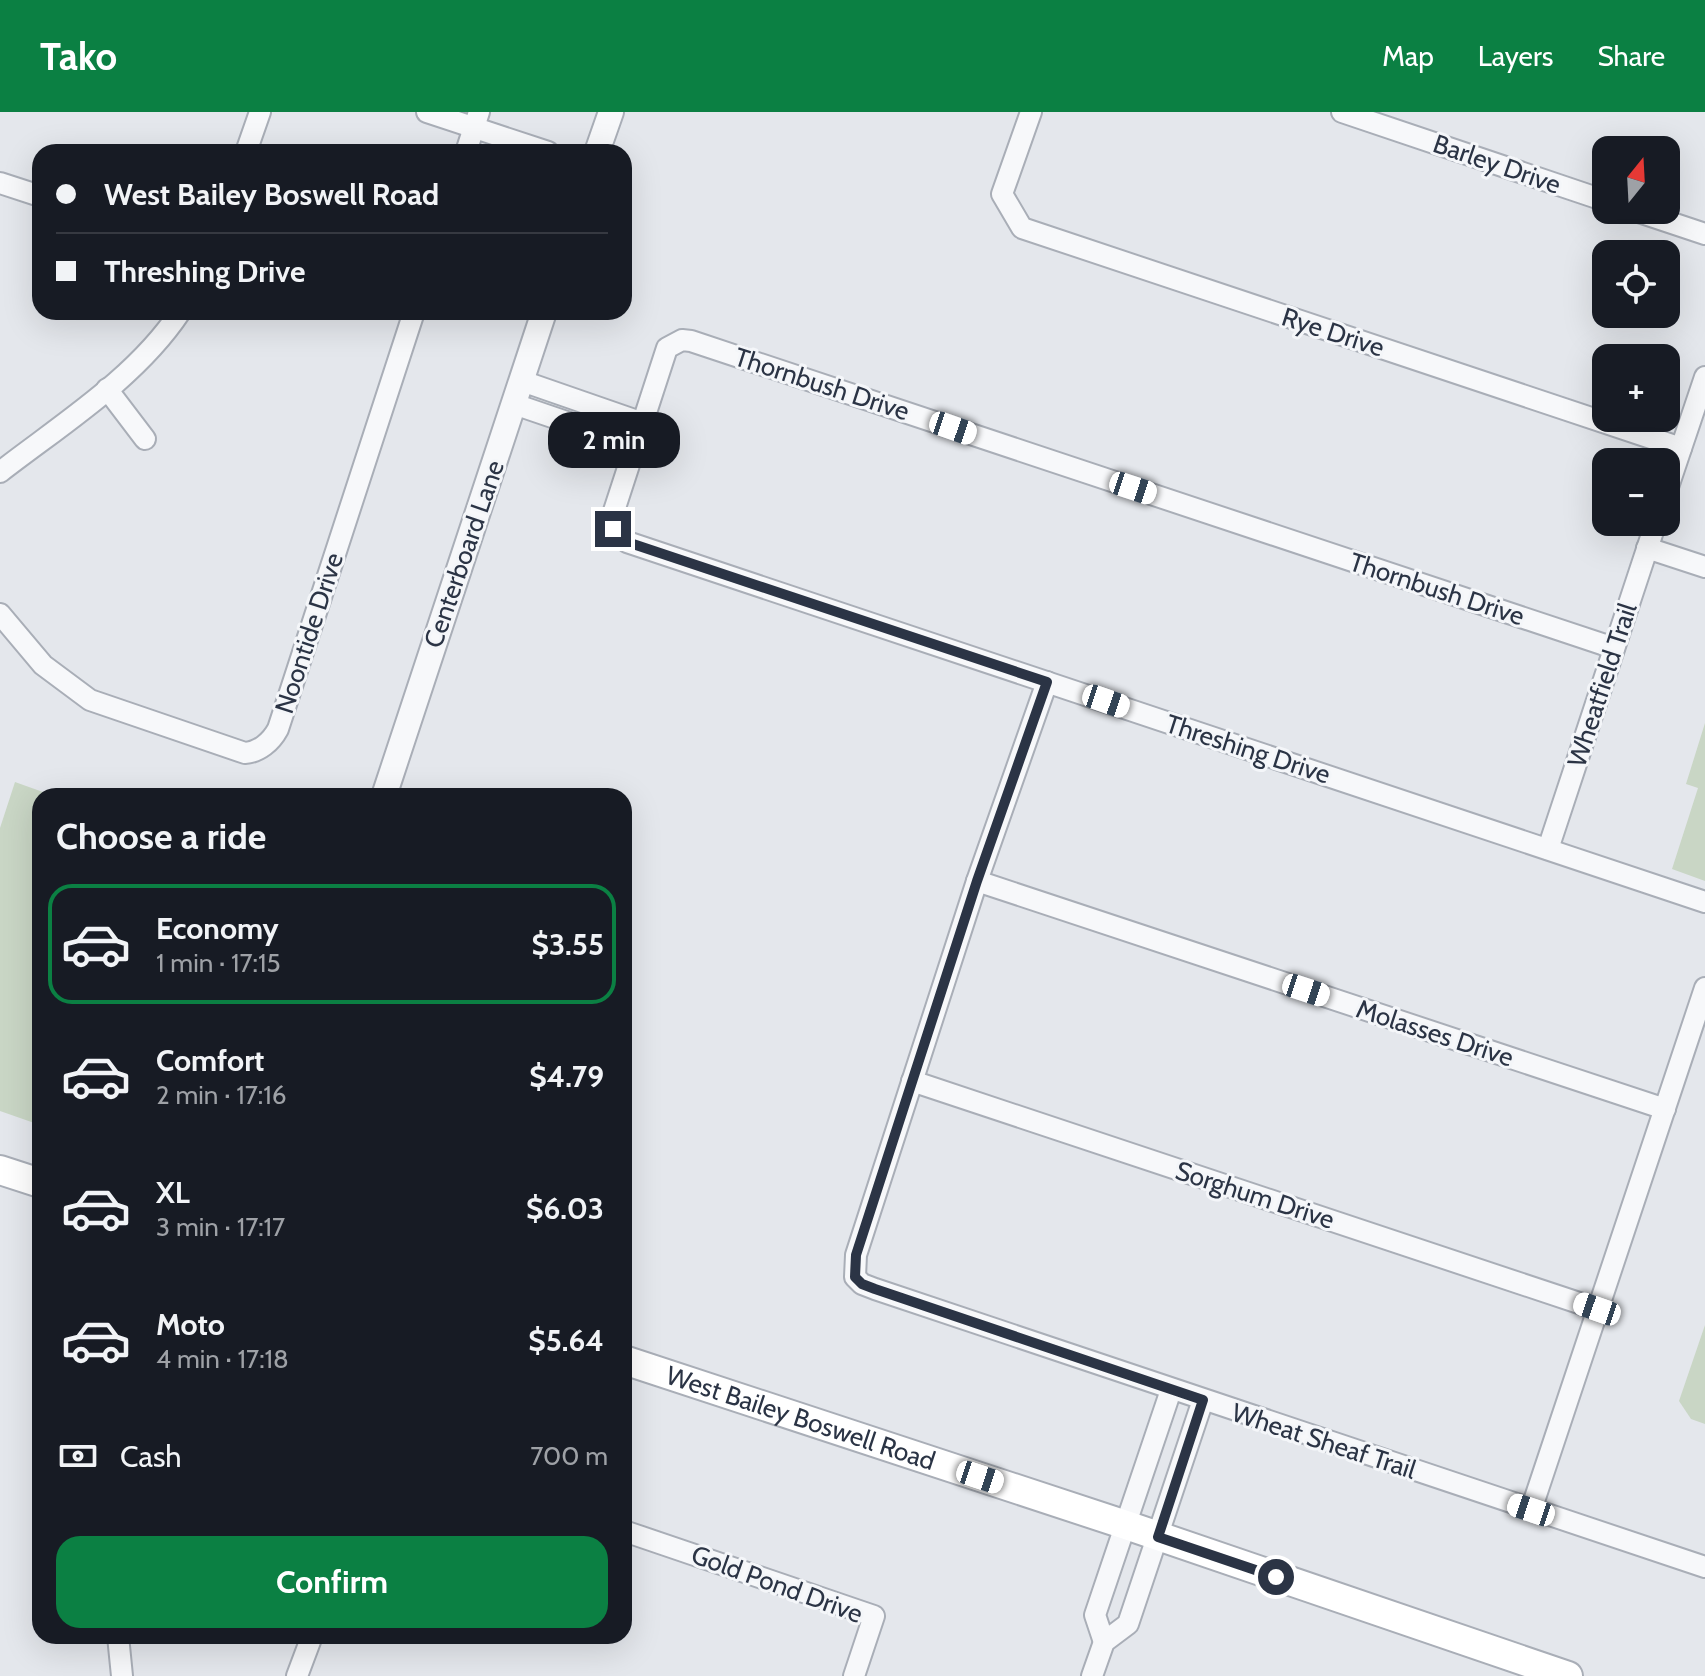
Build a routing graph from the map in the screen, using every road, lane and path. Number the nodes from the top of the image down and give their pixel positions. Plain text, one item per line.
1 (260, 112) edge
2 (427, 112) edge
3 (611, 112) edge
4 (1031, 112) edge
5 (1342, 112) edge
6 (477, 120) edge
7 (249, 144) edge
8 (469, 144) edge
9 (530, 144) edge
10 (600, 144) edge
11 (0, 183) edge
12 (32, 193) edge
13 (1592, 196) edge
14 (1675, 224) edge
15 (1705, 234) edge
16 (175, 320) edge
17 (411, 320) edge
18 (541, 320) edge
19 (1705, 377) edge
20 (107, 389) junction
21 (518, 393) junction
22 (643, 423) junction
23 (145, 439) dead end
24 (634, 445) junction
25 (1681, 448) junction
26 (1680, 451) edge
27 (0, 472) edge
28 (613, 529) joint
29 (1651, 536) edge
30 (1647, 548) junction
31 (1705, 567) edge
32 (3, 624) edge
33 (1614, 648) junction
34 (1047, 682) junction
35 (387, 788) edge
36 (1548, 849) junction
37 (977, 881) junction
38 (1705, 902) edge
39 (1705, 988) edge
40 (912, 1081) junction
41 (1665, 1109) junction
42 (0, 1170) edge
43 (32, 1180) edge
44 (1597, 1309) junction
45 (632, 1363) edge
46 (1171, 1390) junction
47 (1203, 1400) junction
48 (1531, 1510) junction
49 (1126, 1525) junction
50 (632, 1534) edge
51 (1158, 1537) junction
52 (1705, 1567) edge
53 (1104, 1642) junction
54 (119, 1644) edge
55 (309, 1644) edge
56 (122, 1676) edge
57 (297, 1676) edge
58 (854, 1676) edge
59 (1092, 1676) edge
60 (1568, 1676) edge

1 - 7 street
2 - 6 street
3 - 10 street
4 - 25 street, Rye Drive
5 - 13 street, Barley Drive
6 - 8 street
6 - 9 street
11 - 12 street
14 - 15 street
16 - 20 street
17 - 32 street, Noontide Drive
18 - 21 street, Centerboard Lane
19 - 25 street
20 - 23 street
20 - 27 street
21 - 22 street
21 - 24 street
21 - 35 street, Centerboard Lane
22 - 24 street, Thornbush Drive
22 - 33 street, Thornbush Drive
24 - 28 street, Thornbush Drive
25 - 26 street
28 - 34 street, Threshing Drive
29 - 30 street, Wheatfield Trail
30 - 31 street
30 - 33 street, Wheatfield Trail
33 - 36 street, Wheatfield Trail
34 - 36 street, Threshing Drive
34 - 37 street
36 - 38 street, Threshing Drive
37 - 40 street
37 - 41 street, Molasses Drive
39 - 41 street
40 - 44 street, Sorghum Drive
40 - 46 street, Wheat Sheaf Trail
41 - 44 street
42 - 43 main road
44 - 48 street
45 - 49 main road, West Bailey Boswell Road
46 - 47 street, Wheat Sheaf Trail
46 - 49 street
47 - 48 street, Wheat Sheaf Trail
47 - 51 street
48 - 52 street, Wheat Sheaf Trail
49 - 51 main road, West Bailey Boswell Road
49 - 53 street
50 - 58 street, Gold Pond Drive
51 - 53 street
51 - 60 main road, West Bailey Boswell Road
53 - 59 street
54 - 56 street
55 - 57 street

